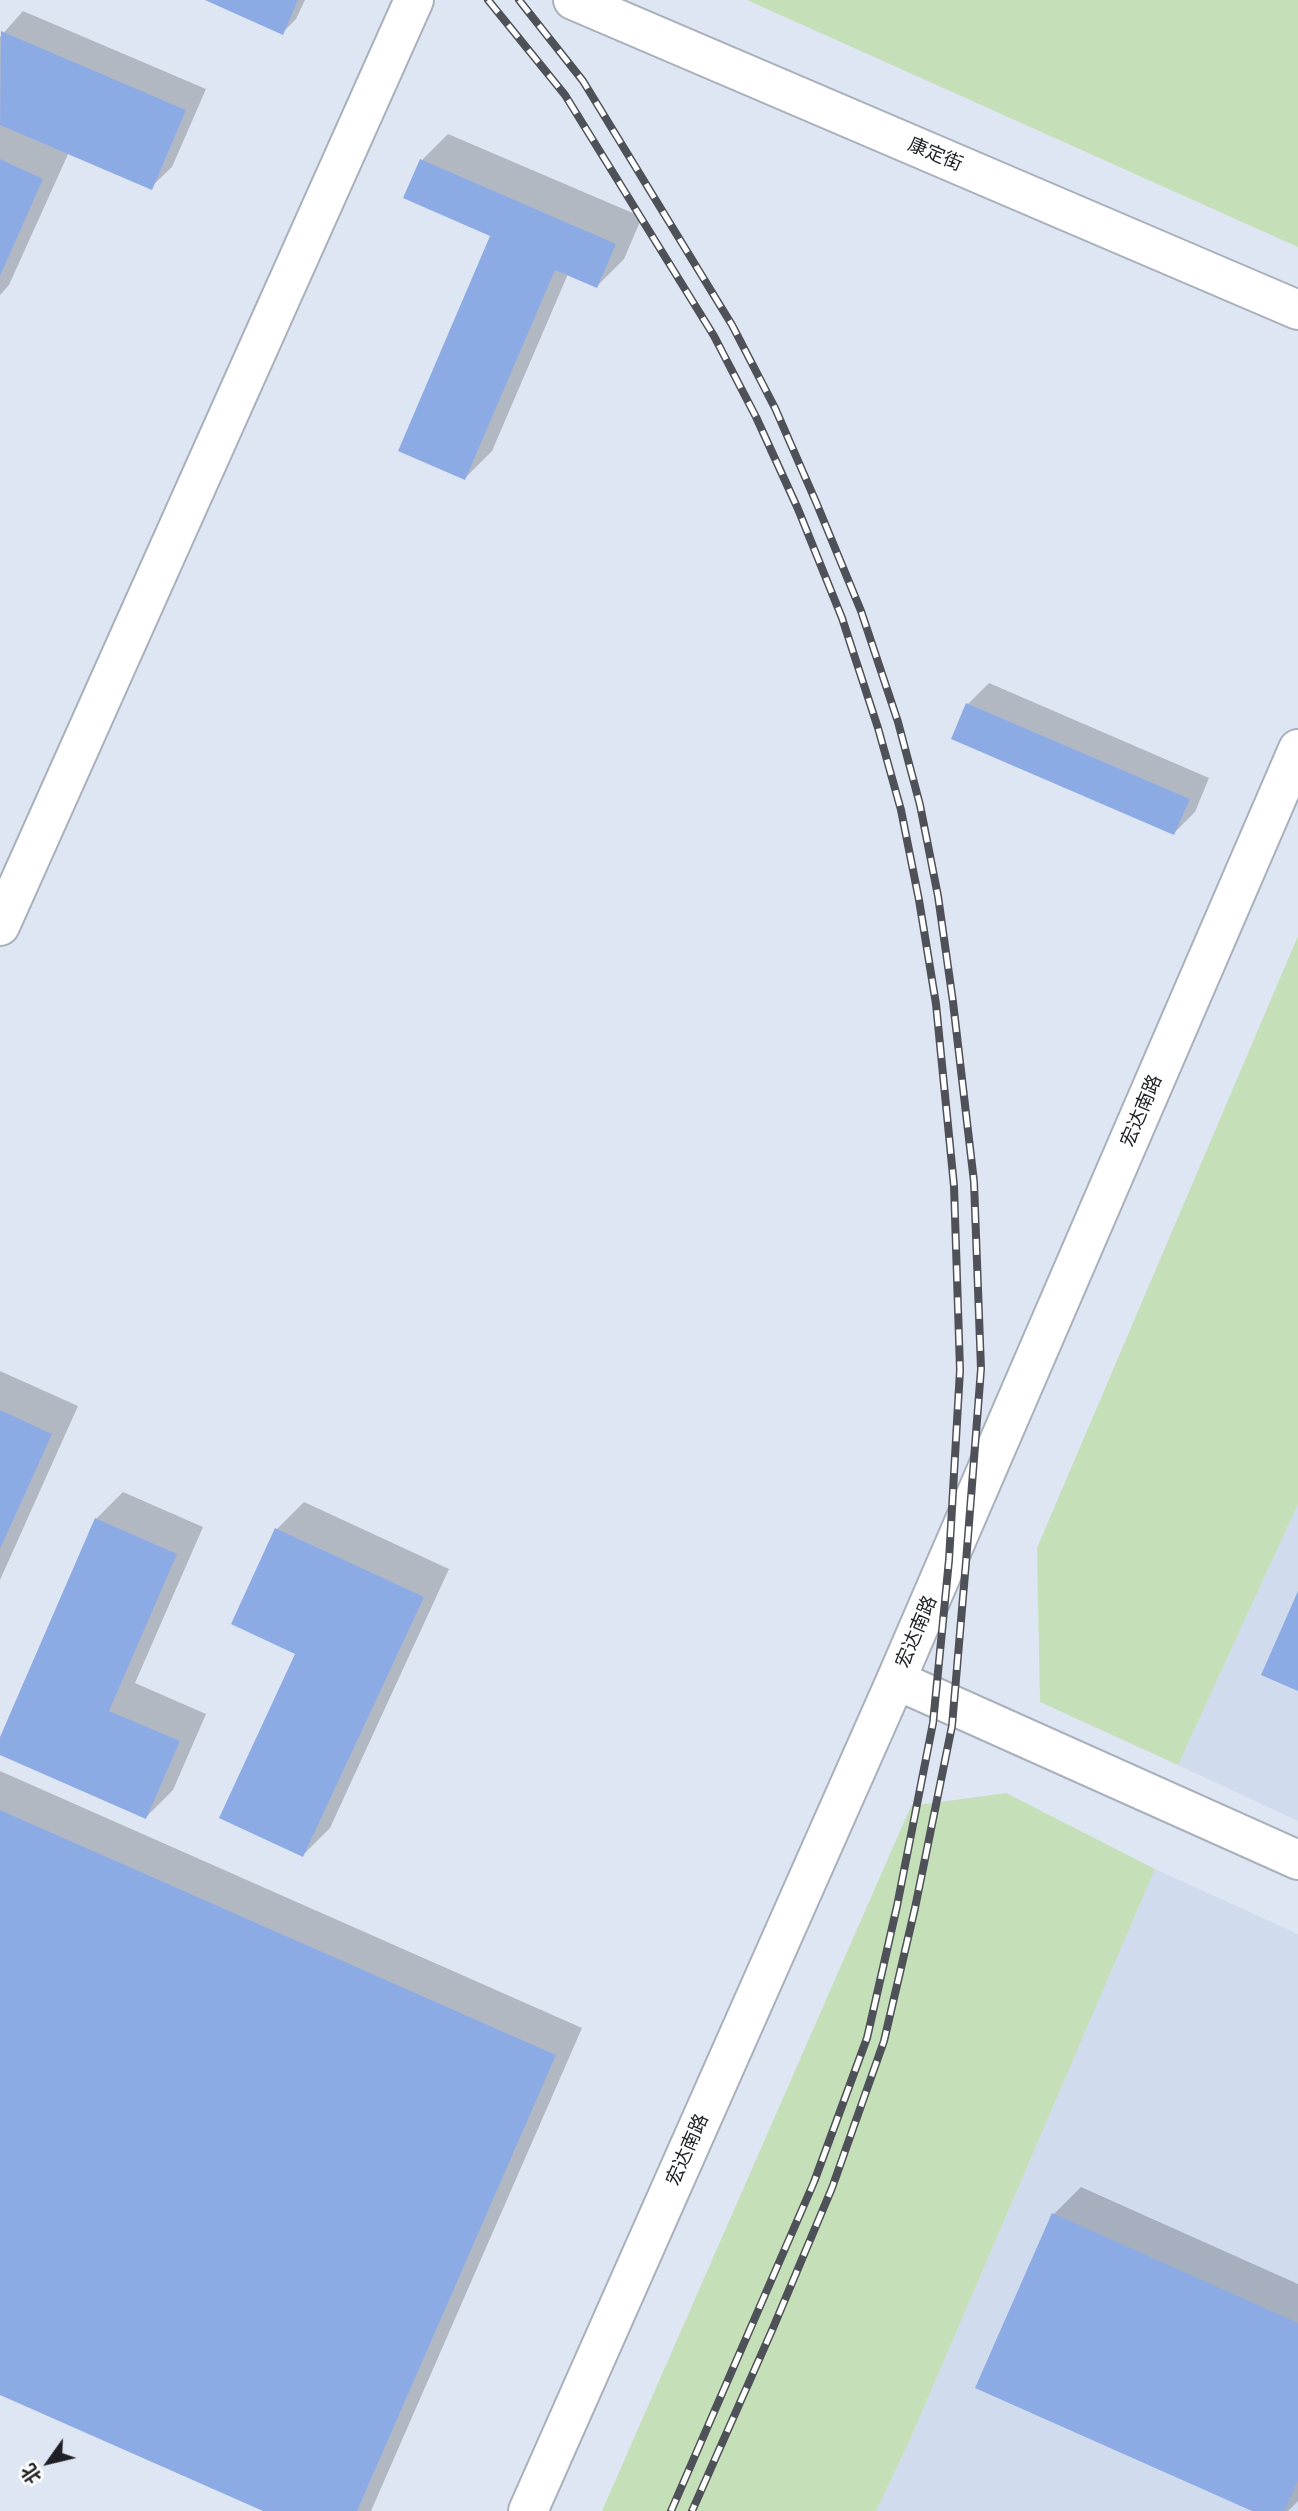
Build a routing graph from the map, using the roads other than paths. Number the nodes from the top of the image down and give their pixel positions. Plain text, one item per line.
1 (414, 0) edge
2 (573, 0) edge
3 (1298, 310) edge
4 (1298, 749) edge
5 (0, 926) edge
6 (896, 1680) junction
7 (1298, 1860) edge
8 (528, 2511) edge

1 - 5 street
2 - 3 street, 康定街
4 - 6 street, 宏达南路
6 - 7 street
6 - 8 street, 宏达南路

